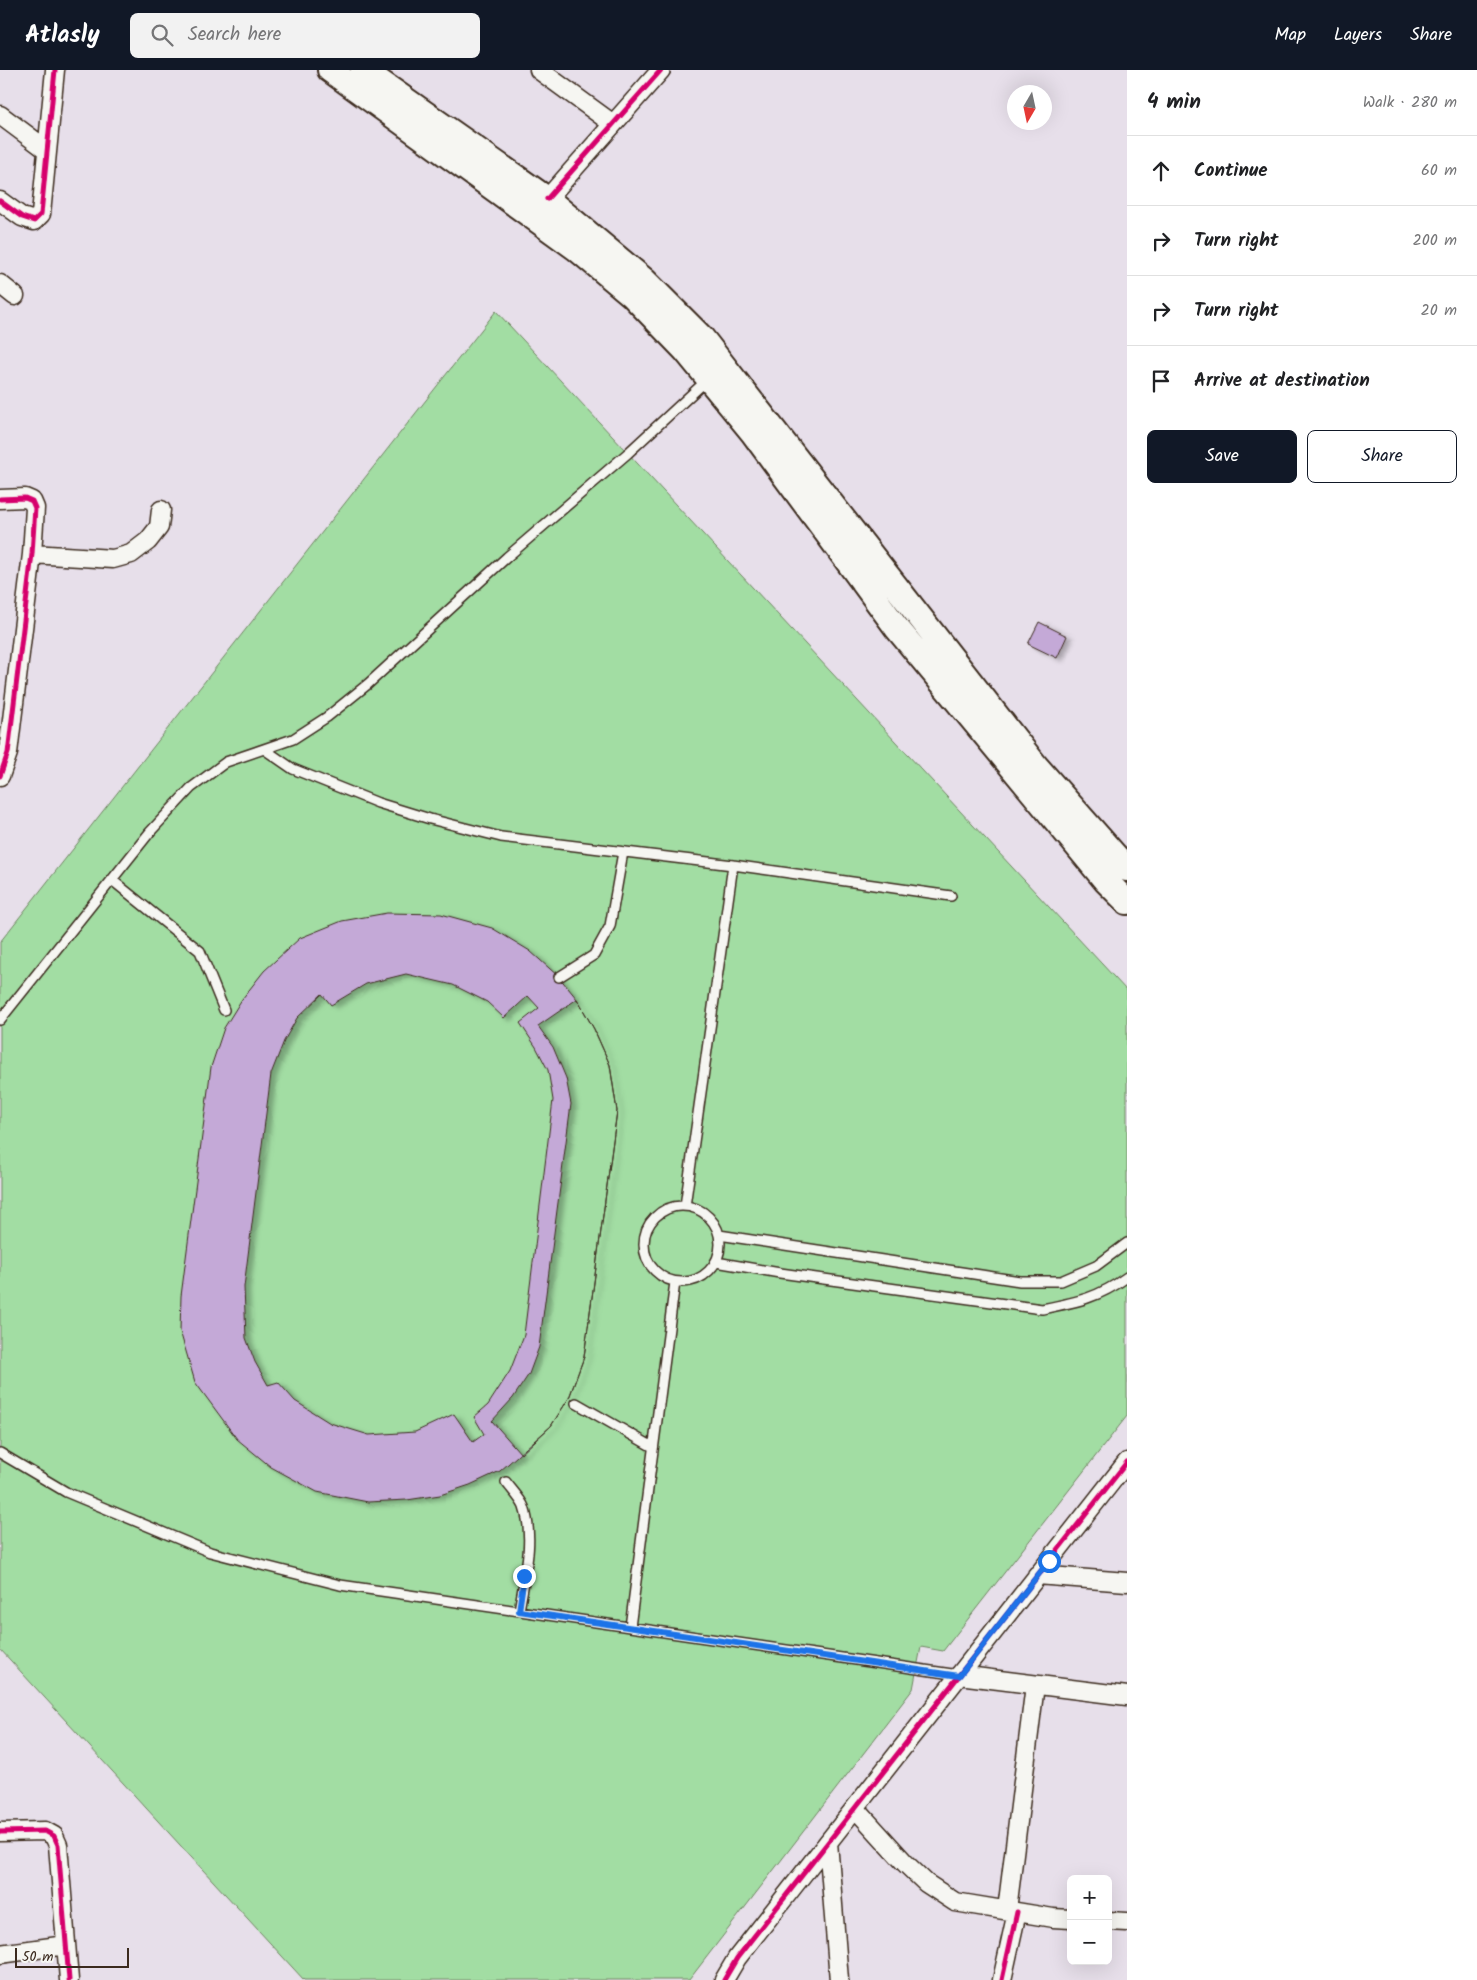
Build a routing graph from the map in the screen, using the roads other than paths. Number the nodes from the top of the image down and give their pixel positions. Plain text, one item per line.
1 (55, 70) edge
2 (330, 70) edge
3 (364, 70) edge
4 (539, 70) edge
5 (661, 70) edge
6 (0, 115) edge
7 (613, 124) junction
8 (47, 150) junction
9 (547, 199) junction
10 (0, 200) edge
11 (0, 284) edge
12 (15, 296) dead end
13 (708, 378) junction
14 (0, 498) edge
15 (161, 510) dead end
16 (32, 554) junction
17 (264, 750) junction
18 (0, 776) edge
19 (622, 852) junction
20 (1124, 860) edge
21 (733, 865) junction
22 (112, 880) junction
23 (951, 896) dead end
24 (1127, 902) edge
25 (559, 977) dead end
26 (224, 1010) dead end
27 (0, 1020) edge
28 (685, 1206) junction
29 (719, 1235) junction
30 (1127, 1243) edge
31 (716, 1262) junction
32 (1127, 1277) edge
33 (675, 1282) junction
34 (576, 1403) dead end
35 (653, 1447) junction
36 (0, 1453) edge
37 (1127, 1462) edge
38 (506, 1482) dead end
39 (1037, 1575) junction
40 (1127, 1582) edge
41 (519, 1611) junction
42 (630, 1627) junction
43 (959, 1676) junction
44 (1036, 1685) junction
45 (1127, 1696) edge
46 (855, 1808) junction
47 (0, 1832) edge
48 (828, 1842) junction
49 (1012, 1911) junction
50 (1067, 1918) edge
51 (1112, 1922) edge
52 (1127, 1922) edge
53 (66, 1945) junction
54 (0, 1954) edge
55 (69, 1980) edge
56 (724, 1980) edge
57 (839, 1980) edge
58 (1002, 1980) edge

1 - 8 street
2 - 13 main road
3 - 9 main road
4 - 7 street
5 - 7 street
6 - 8 street
7 - 9 street
8 - 10 street
9 - 20 main road
11 - 12 street
13 - 17 lane
13 - 24 main road
14 - 16 street
15 - 16 street
16 - 18 street
17 - 19 lane
17 - 22 lane
19 - 21 lane
19 - 25 lane
21 - 23 lane
21 - 28 lane
22 - 26 lane
22 - 27 lane
28 - 29 lane
28 - 33 lane
29 - 30 lane
29 - 31 lane
31 - 32 lane
31 - 33 lane
33 - 35 lane
34 - 35 lane
35 - 42 lane
36 - 41 lane
37 - 39 street
38 - 41 lane
39 - 40 street
39 - 43 street
41 - 42 lane
42 - 43 lane
43 - 44 street
43 - 46 street
44 - 45 street
44 - 49 street
46 - 48 street
46 - 49 street
47 - 53 street
48 - 56 street
48 - 57 street
49 - 50 street
49 - 58 street
51 - 52 street
53 - 54 street
53 - 55 street

